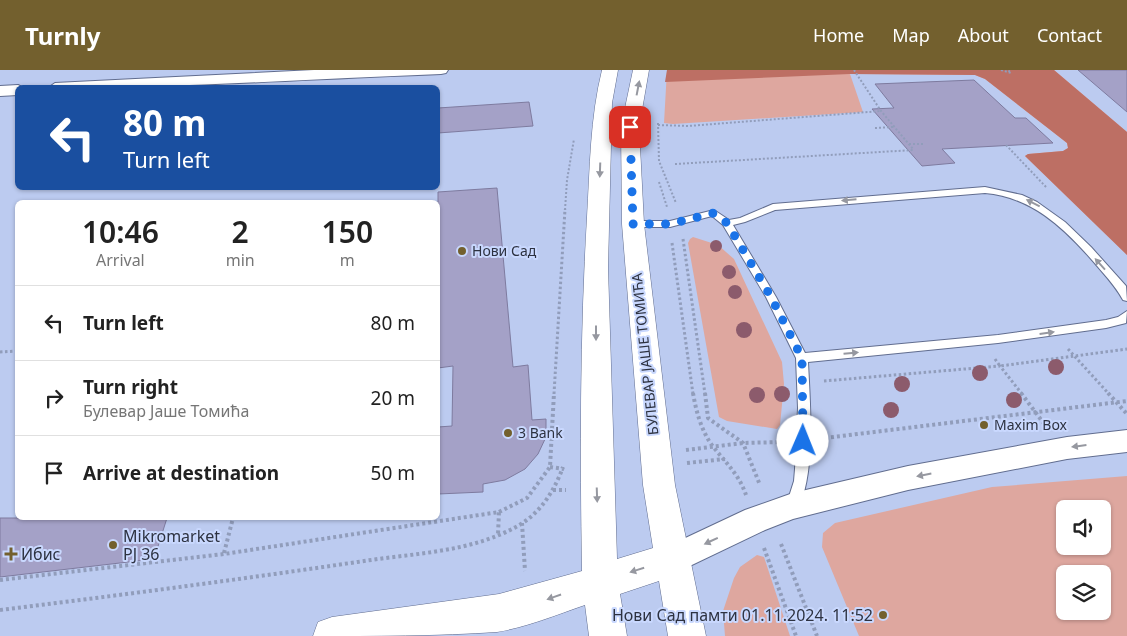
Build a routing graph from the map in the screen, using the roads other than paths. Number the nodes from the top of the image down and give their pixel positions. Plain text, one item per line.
1 (181, 70) edge
2 (441, 70) edge
3 (610, 70) edge
4 (641, 70) edge
5 (163, 81) junction
6 (101, 85) edge
7 (15, 90) edge
8 (0, 91) edge
9 (727, 223) junction
10 (633, 224) junction
11 (1127, 297) edge
12 (1127, 315) edge
13 (802, 358) junction
14 (1127, 440) edge
15 (793, 506) junction
16 (673, 559) junction
17 (600, 582) junction
18 (332, 636) edge
19 (608, 636) edge
20 (687, 636) edge

1 - 5 street
2 - 5 street
3 -> 17 main road
10 -> 4 main road, БУЛЕВАР ЈАШЕ ТОМИЋА
5 - 6 street
7 - 8 street
9 - 10 lane
11 -> 9 lane
9 - 13 lane
10 - 16 main road, БУЛЕВАР ЈАШЕ ТОМИЋА
13 -> 12 lane
13 - 15 lane
14 -> 15 street
15 -> 16 street
16 -> 17 main road
16 - 20 main road, БУЛЕВАР ЈАШЕ ТОМИЋА
17 -> 18 main road
17 - 19 main road

